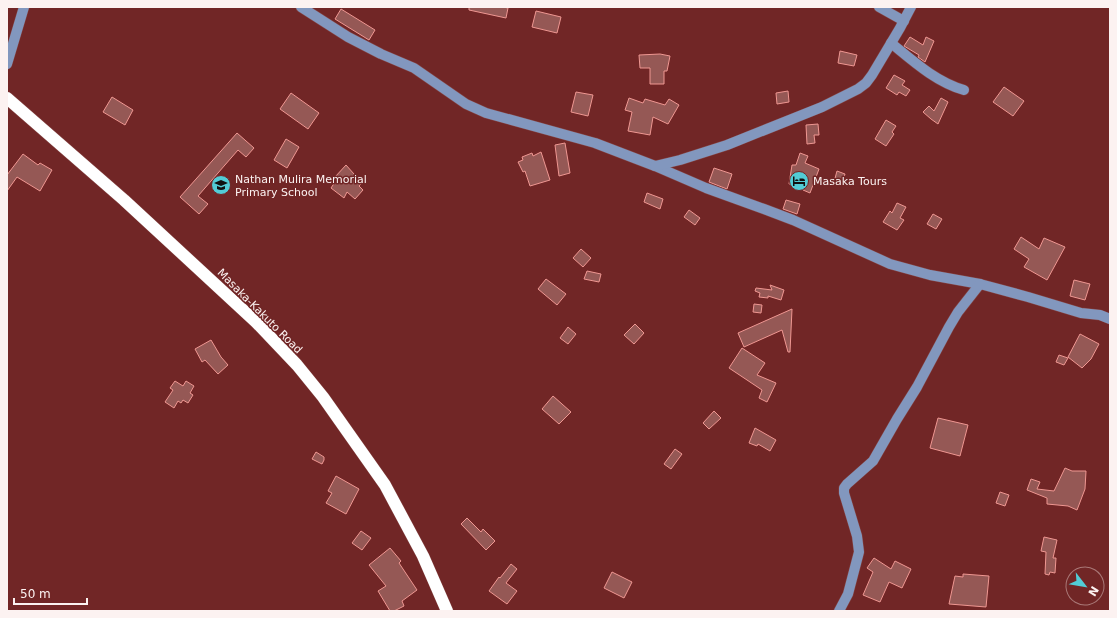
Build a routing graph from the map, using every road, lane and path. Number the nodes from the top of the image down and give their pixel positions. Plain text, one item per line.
1 (24, 7) edge
2 (879, 7) edge
3 (911, 7) edge
4 (306, 9) edge
5 (904, 21) junction
6 (891, 43) junction
7 (7, 64) edge
8 (964, 90) dead end
9 (7, 98) edge
10 (654, 166) junction
11 (980, 284) junction
12 (1110, 318) edge
13 (447, 611) edge
14 (839, 611) edge

1 - 7 street
2 - 5 street
3 - 5 street
4 - 10 street
5 - 6 street
6 - 8 street
6 - 10 street
9 - 13 highway, Masaka-Kakuto Road
10 - 11 street
11 - 12 street
11 - 14 street

